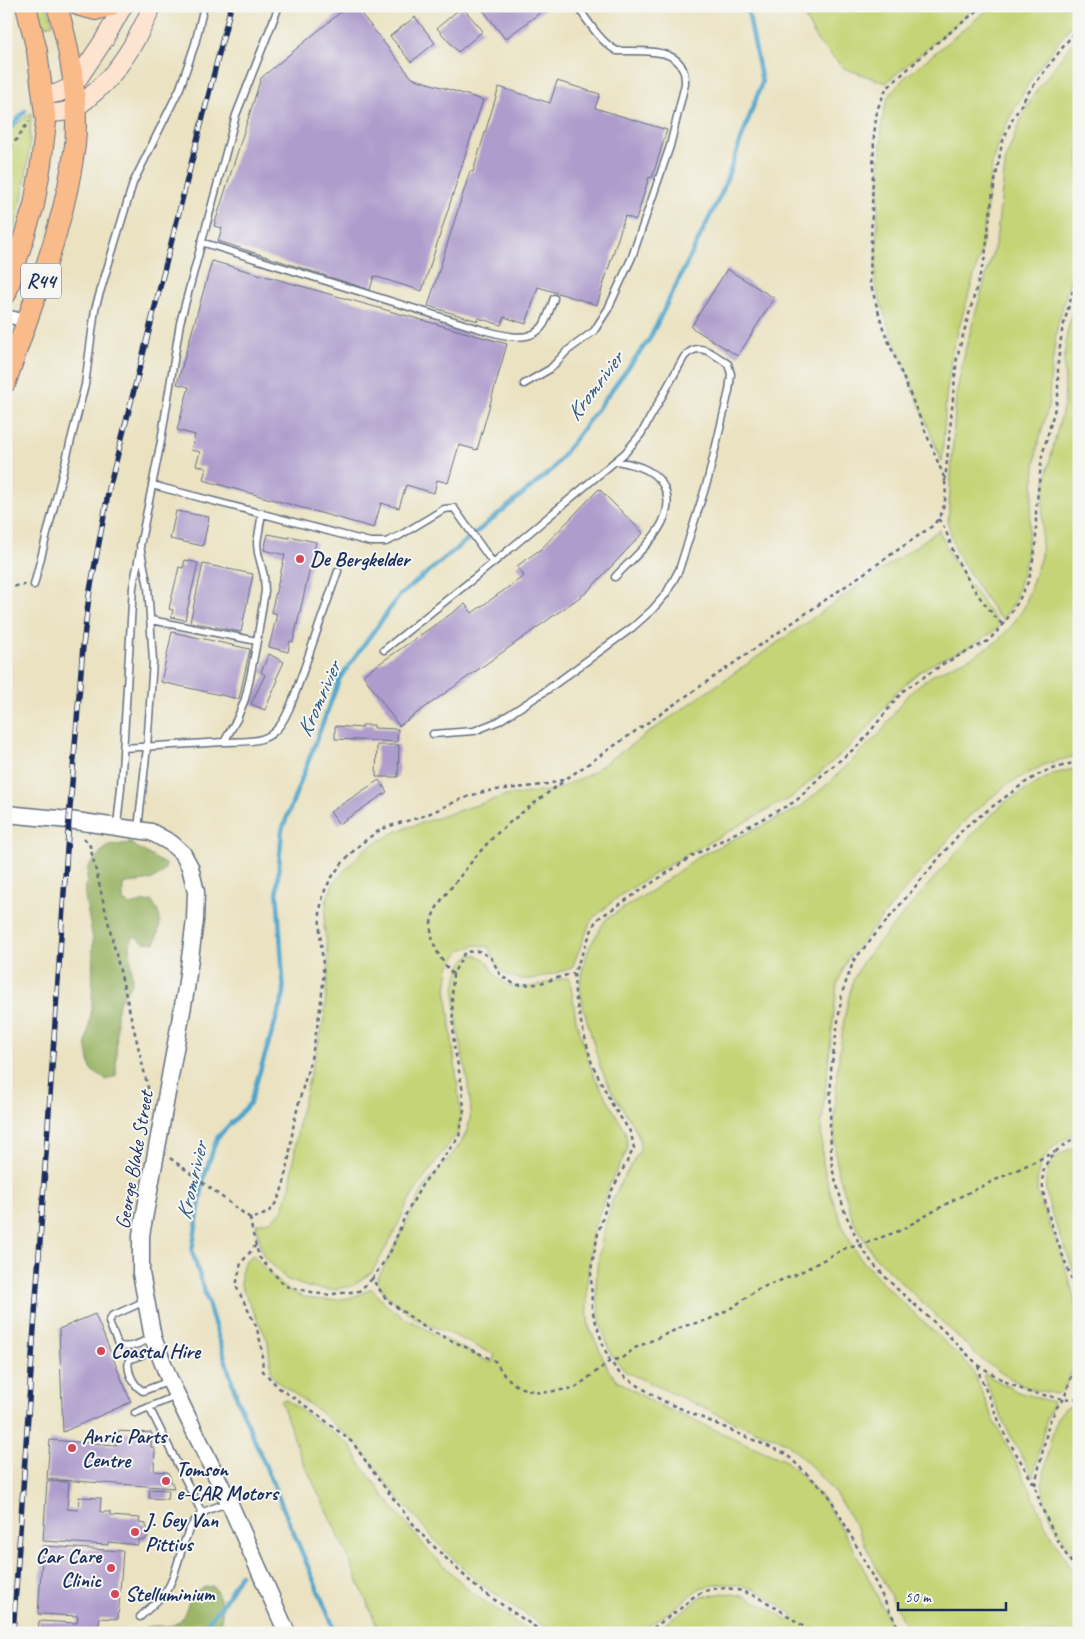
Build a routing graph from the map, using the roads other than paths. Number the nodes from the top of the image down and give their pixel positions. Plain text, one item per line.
1 (26, 6) edge
2 (57, 6) edge
3 (80, 6) edge
4 (110, 6) edge
5 (123, 6) edge
6 (152, 6) edge
7 (204, 6) edge
8 (279, 6) edge
9 (577, 6) edge
10 (73, 86) junction
11 (40, 108) junction
12 (75, 108) junction
13 (201, 242) junction
14 (7, 288) edge
15 (554, 298) dead end
16 (6, 316) edge
17 (26, 321) junction
18 (12, 342) edge
19 (6, 382) edge
20 (524, 384) dead end
21 (617, 460) junction
22 (152, 485) junction
23 (262, 513) junction
24 (140, 546) junction
25 (493, 563) junction
26 (338, 571) dead end
27 (615, 577) dead end
28 (34, 584) road end
29 (151, 620) junction
30 (257, 641) junction
31 (384, 650) dead end
32 (433, 734) dead end
33 (224, 742) junction
34 (147, 747) junction
35 (124, 748) junction
36 (6, 814) edge
37 (117, 826) junction
38 (138, 829) junction
39 (145, 1301) junction
40 (155, 1343) junction
41 (170, 1381) junction
42 (177, 1396) junction
43 (148, 1407) junction
44 (135, 1413) dead end
45 (229, 1502) junction
46 (202, 1513) junction
47 (140, 1617) dead end
48 (287, 1633) edge

1 - 11 main road, R44
2 - 10 main road, R44
3 - 4 main road
5 - 10 main road
6 - 12 main road
7 - 28 lane
8 - 13 lane
9 - 20 lane
10 - 11 main road
10 - 12 main road, R44
11 - 12 main road
11 - 14 main road, R44
12 - 17 main road, R44
13 - 15 lane
13 - 22 lane
16 - 17 street
17 - 18 main road, R44
18 - 19 main road, R44
21 - 25 lane
21 - 27 lane
21 - 32 lane
22 - 23 lane
22 - 24 lane
23 - 25 lane
23 - 30 lane
24 - 29 lane
24 - 35 lane
25 - 31 lane
26 - 33 lane
29 - 30 lane
29 - 34 lane
30 - 33 lane
33 - 34 lane
34 - 35 lane
34 - 38 lane
35 - 37 lane
36 - 37 street, George Blake Street
37 - 38 street, George Blake Street
38 - 39 street, George Blake Street
39 - 40 street, George Blake Street
39 - 40 lane
40 - 41 street, George Blake Street
40 - 41 lane
41 - 42 street, George Blake Street
42 - 43 lane
42 - 45 street, George Blake Street
43 - 44 lane
43 - 46 lane
45 - 46 lane
45 - 48 street, George Blake Street
46 - 47 lane

